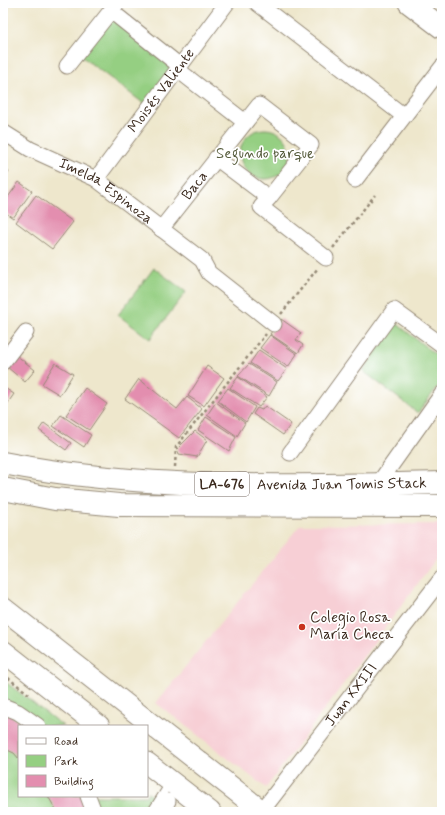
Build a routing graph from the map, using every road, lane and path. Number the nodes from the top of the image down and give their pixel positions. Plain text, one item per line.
1 (227, 3) edge
2 (257, 3) edge
3 (409, 3) edge
4 (114, 7) edge
5 (441, 24) edge
6 (67, 66) dead end
7 (442, 67) edge
8 (179, 68) junction
9 (404, 116) junction
10 (246, 122) junction
11 (3, 132) edge
12 (216, 158) junction
13 (96, 180) junction
14 (355, 180) dead end
15 (265, 203) junction
16 (161, 229) junction
17 (326, 258) dead end
18 (274, 324) dead end
19 (26, 332) dead end
20 (442, 345) edge
21 (3, 362) edge
22 (442, 394) edge
23 (290, 453) dead end
24 (3, 463) edge
25 (442, 483) edge
26 (378, 484) junction
27 (3, 489) edge
28 (442, 506) edge
29 (442, 578) edge
30 (3, 608) edge
31 (3, 651) edge
32 (3, 706) edge
33 (37, 725) edge
34 (98, 725) edge
35 (148, 766) edge
36 (88, 797) edge
37 (163, 804) edge
38 (94, 812) edge
39 (210, 812) edge
40 (262, 812) edge

1 - 8 street, Moisés Valiente
2 - 9 street
3 - 5 main road
4 - 6 street
4 - 8 street
7 - 9 street
8 - 10 street
8 - 13 street, Moisés Valiente
9 - 14 street
10 - 12 street, Baca
10 - 15 street, Baca
11 - 13 street, Imelda Espinoza
12 - 15 street
12 - 16 street, Baca
13 - 16 street, Imelda Espinoza
15 - 17 street
16 - 18 street, Imelda Espinoza
19 - 21 street
20 - 23 street
22 - 26 street
24 - 26 main road, Avenida Juan Tomis Stack / LA-676
25 - 26 main road, Avenida Juan Tomis Stack / LA-676
27 - 28 main road, Avenida Juan Tomis Stack / LA-676
29 - 40 street, Juan XXIII
30 - 40 main road
31 - 34 main road
32 - 33 street
35 - 37 main road
36 - 38 street
37 - 39 main road

